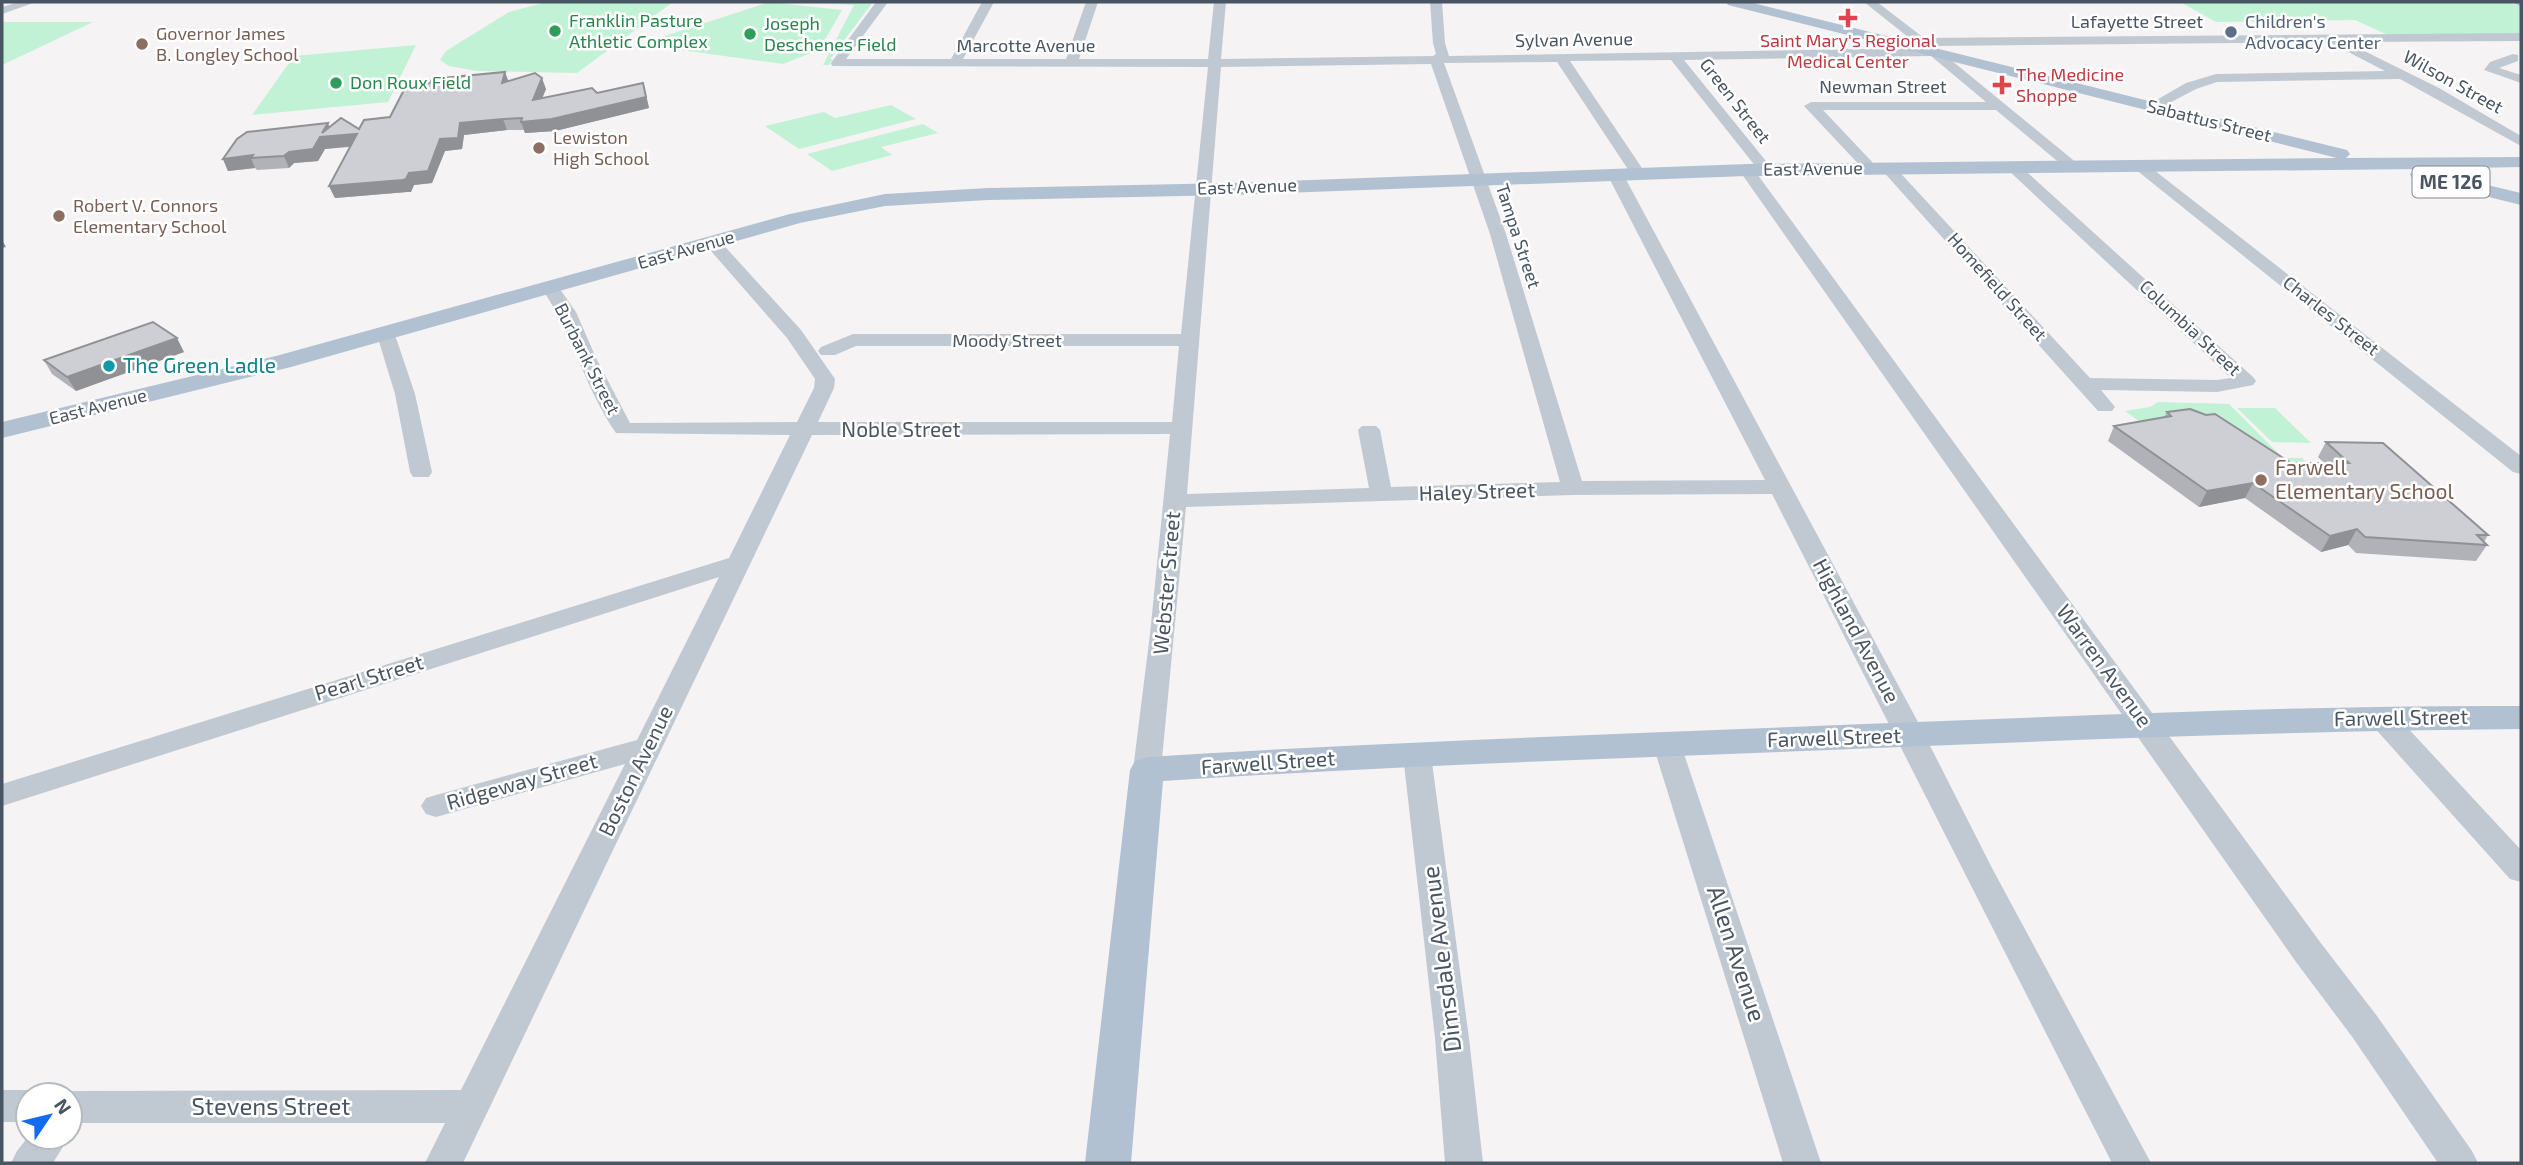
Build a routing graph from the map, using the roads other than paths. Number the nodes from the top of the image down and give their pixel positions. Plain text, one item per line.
1 (30, 2) edge
2 (882, 2) edge
3 (988, 2) edge
4 (1092, 2) edge
5 (1220, 2) edge
6 (1436, 2) edge
7 (1733, 2) edge
8 (1870, 2) edge
9 (2, 11) edge
10 (2470, 37) junction
11 (2521, 37) edge
12 (2220, 39) junction
13 (2328, 39) junction
14 (1920, 42) junction
15 (1936, 52) junction
16 (2249, 54) dead end
17 (1675, 57) junction
18 (1561, 58) junction
19 (1436, 59) junction
20 (2517, 60) edge
21 (955, 63) junction
22 (1214, 63) junction
23 (1071, 64) junction
24 (2271, 66) dead end
25 (2404, 75) junction
26 (2288, 76) junction
27 (2521, 79) edge
28 (2000, 106) junction
29 (2153, 107) junction
30 (2278, 138) junction
31 (2521, 142) edge
32 (2521, 162) edge
33 (2320, 164) junction
34 (2382, 164) junction
35 (2140, 166) junction
36 (2013, 167) junction
37 (2073, 167) junction
38 (1879, 168) junction
39 (1756, 170) junction
40 (1627, 174) junction
41 (1478, 179) junction
42 (1202, 189) junction
43 (2521, 199) edge
44 (712, 243) junction
45 (551, 289) junction
46 (794, 334) junction
47 (386, 335) junction
48 (1188, 340) junction
49 (828, 351) junction
50 (825, 379) junction
51 (2086, 384) junction
52 (2105, 407) dead end
53 (1180, 428) junction
54 (2, 429) edge
55 (623, 429) joint
56 (804, 430) junction
57 (1369, 430) dead end
58 (2521, 467) edge
59 (421, 472) dead end
60 (1780, 487) junction
61 (1573, 488) junction
62 (1381, 494) junction
63 (1175, 501) junction
64 (737, 563) junction
65 (2521, 717) edge
66 (2381, 718) junction
67 (2147, 725) junction
68 (1909, 735) junction
69 (1667, 745) junction
70 (649, 747) junction
71 (1417, 755) junction
72 (1147, 770) junction
73 (2, 795) edge
74 (436, 806) dead end
75 (2521, 870) edge
76 (471, 1106) junction
77 (84, 1110) edge
78 (444, 1163) edge
79 (1108, 1163) edge
80 (1464, 1163) edge
81 (1802, 1163) edge
82 (2132, 1163) edge
83 (2459, 1163) edge

1 - 9 street
2 - 21 street, Marcotte Avenue
3 - 21 street
4 - 23 street
5 - 22 street, Webster Street
6 - 19 street, Tampa Street
7 - 15 main road, Sabattus Street / ME 126
8 - 14 street
10 - 11 street, Lafayette Street
10 - 13 street, Lafayette Street
10 - 20 street
12 - 13 street, Lafayette Street
12 - 14 street, Lafayette Street
12 - 16 street
13 - 25 street, Wilson Street
14 - 15 street
15 - 17 street, Sylvan Avenue
15 - 28 street
15 - 29 main road, Sabattus Street / ME 126
17 - 18 street, Sylvan Avenue
17 - 39 street, Green Street
18 - 19 street, Sylvan Avenue
18 - 40 street, Highland Avenue
19 - 22 street, Sylvan Avenue
19 - 41 street, Tampa Street
20 - 27 street
21 - 23 street, Marcotte Avenue
22 - 23 street, Marcotte Avenue
22 - 42 street, Webster Street
24 - 26 street
25 - 26 street
25 - 31 street, Wilson Street
26 - 29 street
28 - 37 street
28 - 38 street, Newman Street
29 - 30 main road, Sabattus Street / ME 126
30 - 33 main road
30 - 34 main road, Sabattus Street / ME 126
32 - 34 main road, East Avenue
33 - 34 main road, East Avenue
33 - 35 main road, East Avenue
34 - 43 main road, Sabattus Street / ME 126
35 - 37 main road, East Avenue
35 - 58 street, Charles Street
36 - 37 main road, East Avenue
36 - 38 main road, East Avenue
36 - 51 street, Columbia Street
38 - 39 main road, East Avenue
38 - 51 street, Homefield Street
39 - 40 main road, East Avenue
39 - 67 street, Warren Avenue
40 - 41 main road, East Avenue
40 - 60 street, Highland Avenue
41 - 42 main road, East Avenue
41 - 61 street, Tampa Street
42 - 44 main road, East Avenue
42 - 48 street, Webster Street
44 - 45 main road, East Avenue
44 - 46 street
45 - 47 main road, East Avenue
45 - 55 street, Burbank Street
46 - 49 street
46 - 50 street
47 - 54 main road, East Avenue
47 - 59 street
48 - 49 street, Moody Street
48 - 53 street, Webster Street
49 - 50 street, Boston Avenue
50 - 56 street, Boston Avenue
51 - 52 street, Homefield Street
53 - 56 street, Noble Street
53 - 63 street, Webster Street
55 - 56 street, Noble Street
56 - 64 street, Boston Avenue
57 - 62 street
60 - 61 street, Haley Street
60 - 68 street, Highland Avenue
61 - 62 street, Haley Street
62 - 63 street, Haley Street
63 - 72 street, Webster Street
64 - 70 street, Boston Avenue
64 - 73 street, Pearl Street
65 - 66 main road, Farwell Street
66 - 67 main road, Farwell Street
66 - 75 street
67 - 68 main road, Farwell Street
67 - 83 street, Warren Avenue
68 - 69 main road, Farwell Street
68 - 82 street, Highland Avenue
69 - 71 main road, Farwell Street
69 - 81 street, Allen Avenue
70 - 74 street, Ridgeway Street
70 - 76 street, Boston Avenue
71 - 72 main road, Farwell Street
71 - 80 street, Dimsdale Avenue
72 - 79 main road, Webster Street
76 - 77 street, Stevens Street
76 - 78 street, Boston Avenue

